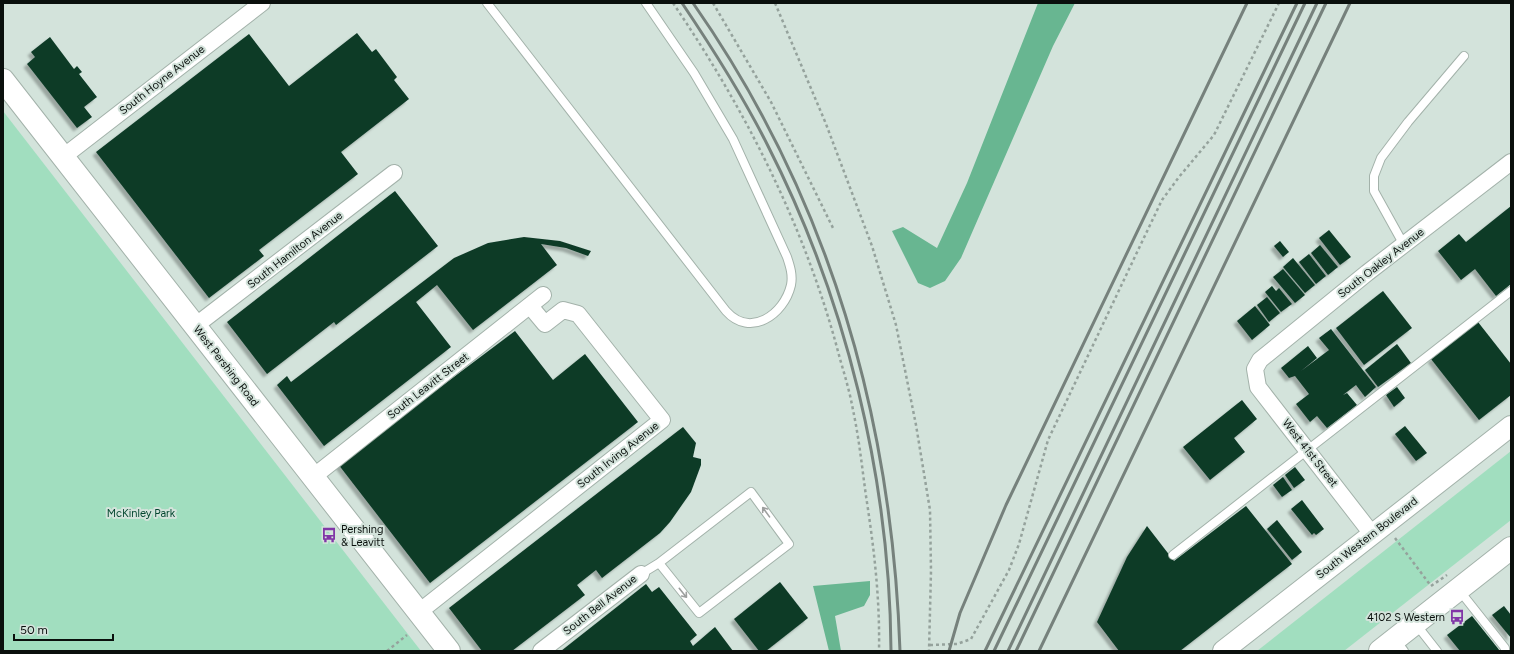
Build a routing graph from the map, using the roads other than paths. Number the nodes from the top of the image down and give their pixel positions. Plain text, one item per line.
1 (262, 3) edge
2 (487, 3) edge
3 (646, 3) edge
4 (1464, 56) dead end
5 (3, 80) edge
6 (63, 157) junction
7 (1511, 162) edge
8 (394, 173) dead end
9 (1404, 245) junction
10 (1511, 291) edge
11 (543, 295) dead end
12 (530, 306) junction
13 (195, 326) junction
14 (1255, 369) joint
15 (1511, 426) edge
16 (1307, 450) junction
17 (314, 477) junction
18 (1372, 534) junction
19 (1511, 548) edge
20 (1173, 555) dead end
21 (659, 562) junction
22 (641, 574) joint
23 (1459, 589) junction
24 (419, 612) junction
25 (1415, 623) junction
26 (1393, 647) edge
27 (444, 649) edge
28 (541, 651) edge
29 (1223, 651) edge
30 (1437, 651) edge
31 (1505, 651) edge

1 - 6 street, South Hoyne Avenue
2 - 3 lane
4 - 9 lane
5 - 6 main road, West Pershing Road
6 - 13 main road, West Pershing Road
7 - 9 street, South Oakley Avenue
8 - 13 street, South Hamilton Avenue
9 - 14 street, South Oakley Avenue
10 - 16 lane
11 - 12 street, South Leavitt Street
12 - 17 street, South Leavitt Street
12 - 24 street, South Irving Avenue
13 - 17 main road, West Pershing Road
14 - 16 street, West 41st Street
15 - 18 street, South Western Boulevard
16 - 18 street, West 41st Street
16 - 20 lane
17 - 24 main road, West Pershing Road
18 - 29 street, South Western Boulevard
19 - 23 main road
21 -> 21 lane
21 - 22 lane
22 - 28 street, South Bell Avenue
23 - 25 main road
23 - 31 lane
24 - 27 main road, West Pershing Road
25 - 26 main road
25 - 30 lane

